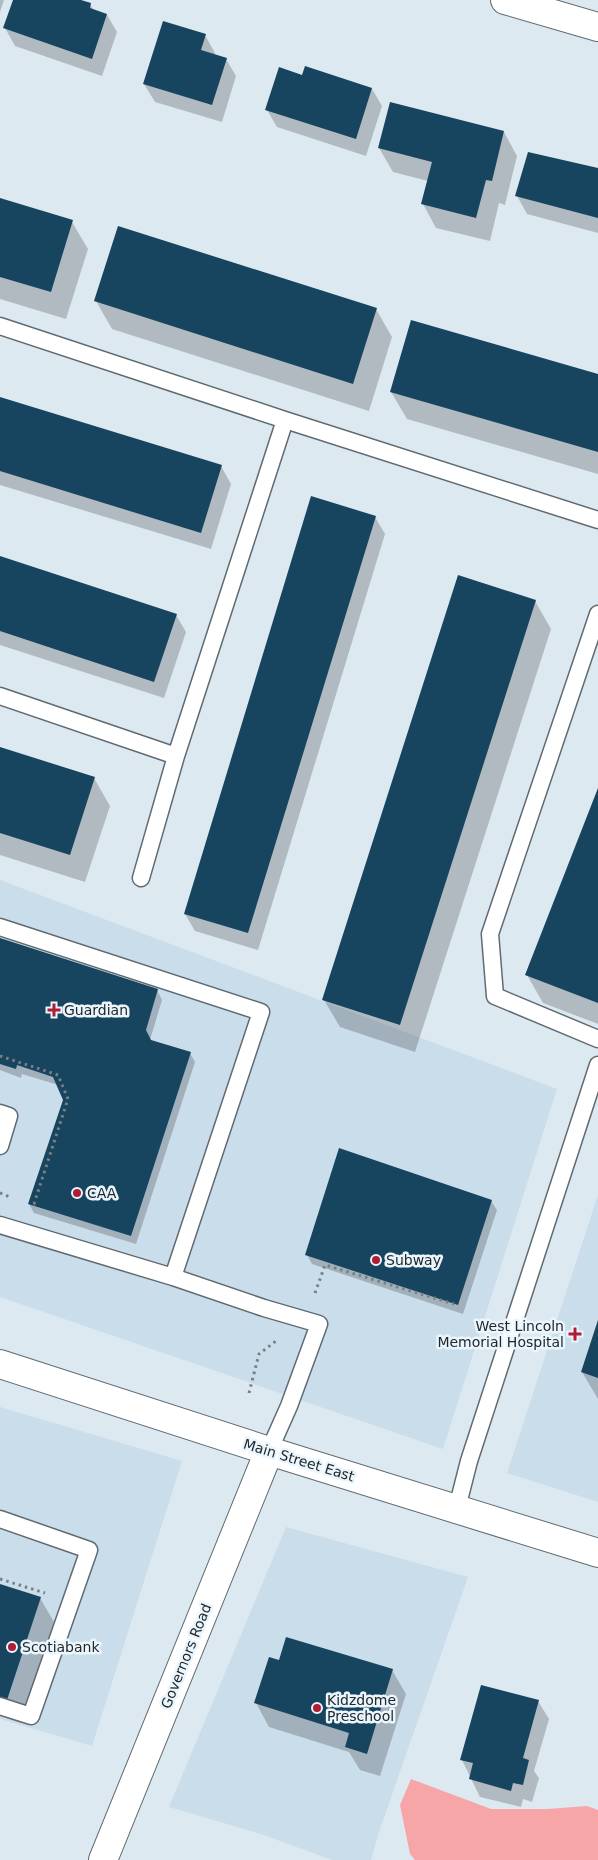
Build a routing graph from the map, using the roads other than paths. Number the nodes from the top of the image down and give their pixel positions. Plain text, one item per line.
1 (506, 0) edge
2 (598, 27) edge
3 (0, 326) edge
4 (285, 420) junction
5 (598, 520) edge
6 (598, 614) edge
7 (0, 696) edge
8 (176, 756) junction
9 (141, 878) dead end
10 (0, 927) edge
11 (598, 1039) edge
12 (598, 1065) edge
13 (0, 1113) edge
14 (0, 1146) edge
15 (0, 1225) edge
16 (173, 1277) junction
17 (0, 1364) edge
18 (269, 1451) junction
19 (457, 1508) junction
20 (0, 1519) edge
21 (598, 1553) edge
22 (0, 1706) edge
23 (103, 1860) edge

1 - 2 main road
3 - 4 lane
4 - 5 lane
4 - 8 lane
6 - 11 lane
7 - 8 lane
8 - 9 lane
10 - 16 lane
12 - 19 lane
13 - 14 lane
15 - 16 lane
16 - 18 lane
17 - 18 main road, Main Street East
18 - 19 main road, Main Street East
18 - 23 main road, Governors Road
19 - 21 main road, Main Street East
20 - 22 lane

